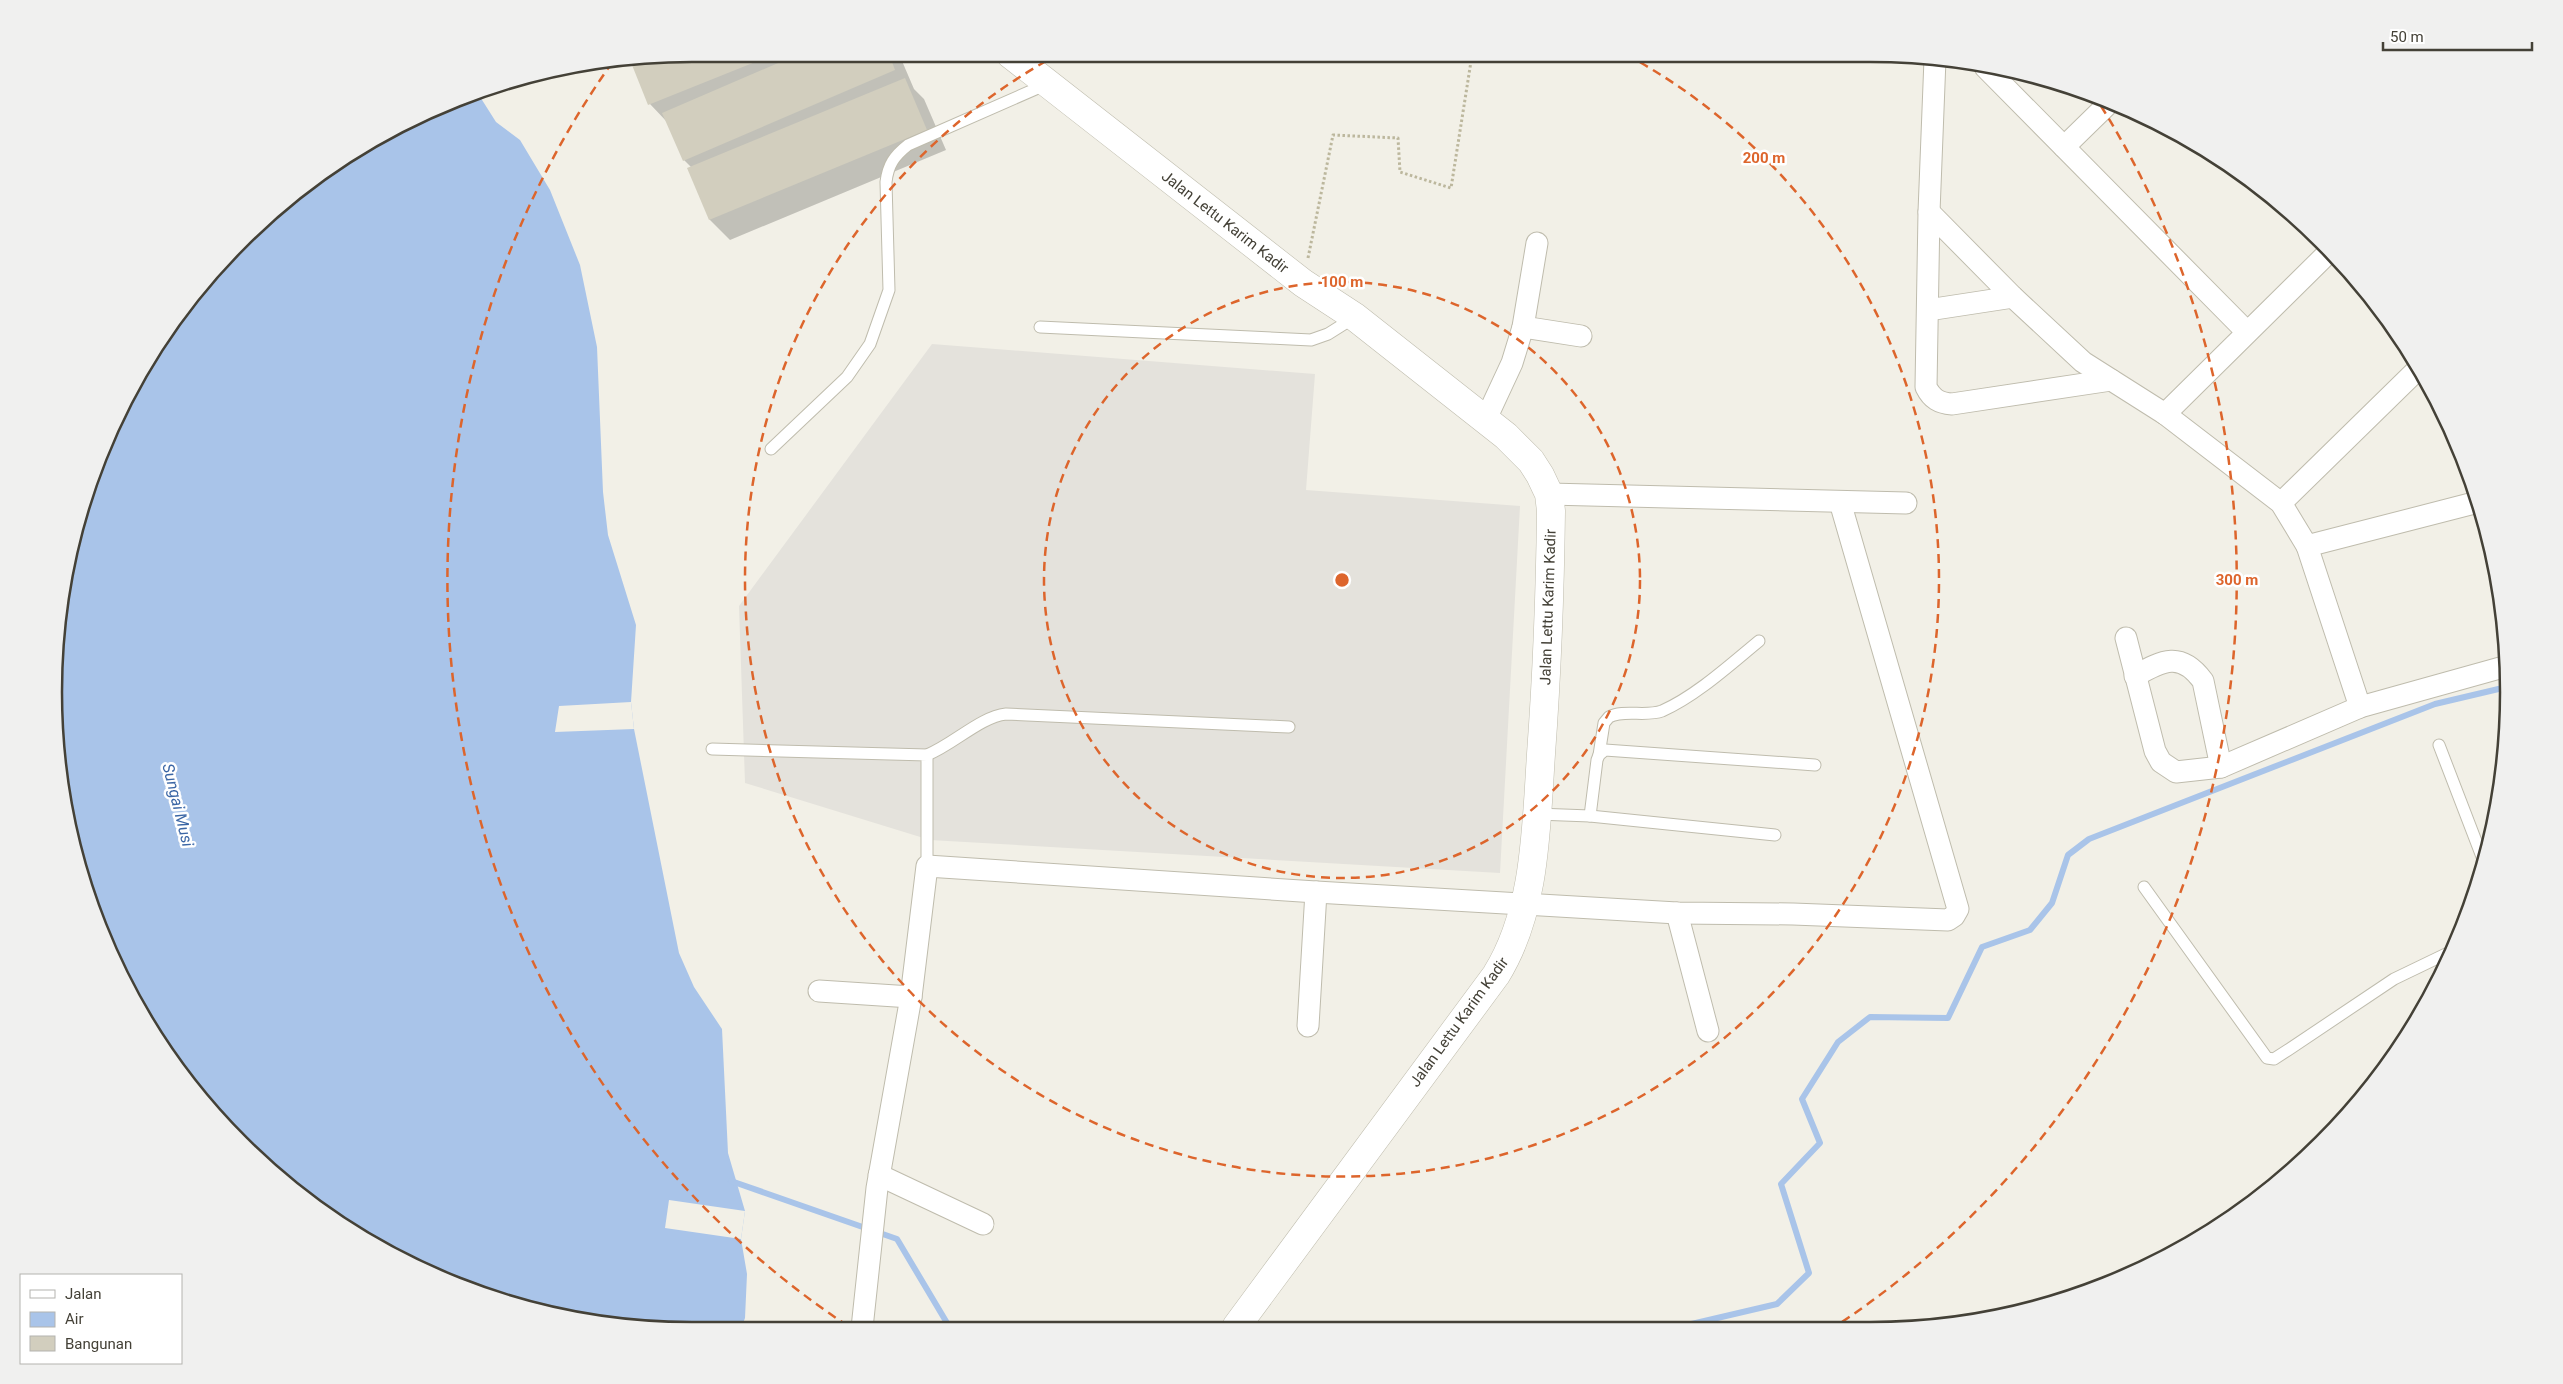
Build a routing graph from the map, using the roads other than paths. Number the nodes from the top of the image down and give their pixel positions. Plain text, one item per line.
1 (1020, 62) edge
2 (1935, 66) edge
3 (1993, 75) edge
4 (1048, 83) junction
5 (2105, 107) edge
6 (2064, 147) junction
7 (1929, 212) junction
8 (1537, 243) dead end
9 (2325, 256) edge
10 (2013, 297) junction
11 (1928, 310) junction
12 (1355, 317) junction
13 (1040, 327) dead end
14 (1524, 327) junction
15 (2247, 332) junction
16 (1581, 336) dead end
17 (2414, 373) edge
18 (2111, 380) junction
19 (2165, 414) junction
20 (1485, 421) junction
21 (771, 449) dead end
22 (1549, 494) junction
23 (1840, 502) junction
24 (1906, 503) dead end
25 (2281, 503) junction
26 (2471, 504) edge
27 (2307, 546) junction
28 (2126, 638) dead end
29 (1759, 641) dead end
30 (2499, 668) edge
31 (2135, 676) junction
32 (2360, 707) junction
33 (1289, 727) dead end
34 (2439, 745) dead end
35 (712, 749) dead end
36 (928, 755) junction
37 (1599, 755) junction
38 (1815, 765) dead end
39 (2221, 767) junction
40 (1537, 814) junction
41 (1590, 816) junction
42 (1775, 835) dead end
43 (2480, 851) edge
44 (927, 866) junction
45 (2144, 887) dead end
46 (1316, 892) junction
47 (1526, 904) junction
48 (1677, 913) junction
49 (2443, 956) edge
50 (819, 991) dead end
51 (911, 997) junction
52 (1308, 1026) dead end
53 (1708, 1031) dead end
54 (879, 1175) junction
55 (983, 1224) dead end
56 (863, 1322) edge
57 (1240, 1322) edge

1 - 4 street, Jalan Lettu Karim Kadir
2 - 7 street
3 - 6 street
4 - 12 street, Jalan Lettu Karim Kadir
4 - 21 lane
5 - 6 street
6 - 15 street
7 - 10 street
7 - 11 street
8 - 14 street
9 - 15 street
10 - 11 street
10 - 18 street
11 - 18 street
12 - 13 lane
12 - 20 street, Jalan Lettu Karim Kadir
14 - 16 street
14 - 20 street
15 - 19 street
17 - 25 street
18 - 19 street
19 - 25 street
20 - 22 street, Jalan Lettu Karim Kadir
22 - 23 street
22 - 40 street, Jalan Lettu Karim Kadir
23 - 24 street
23 - 48 street
25 - 27 street
26 - 27 street
27 - 32 street
28 - 31 street
29 - 37 lane
30 - 32 street
31 - 39 street
31 - 39 street
32 - 39 street
33 - 36 lane
34 - 43 lane
35 - 36 lane
36 - 44 lane
37 - 38 lane
37 - 41 lane
40 - 41 lane
40 - 47 street, Jalan Lettu Karim Kadir
41 - 42 lane
44 - 46 street
44 - 51 street
45 - 49 lane
46 - 47 street
46 - 52 street
47 - 48 street
47 - 57 street, Jalan Lettu Karim Kadir
48 - 53 street
50 - 51 street
51 - 54 street
54 - 55 street
54 - 56 street

